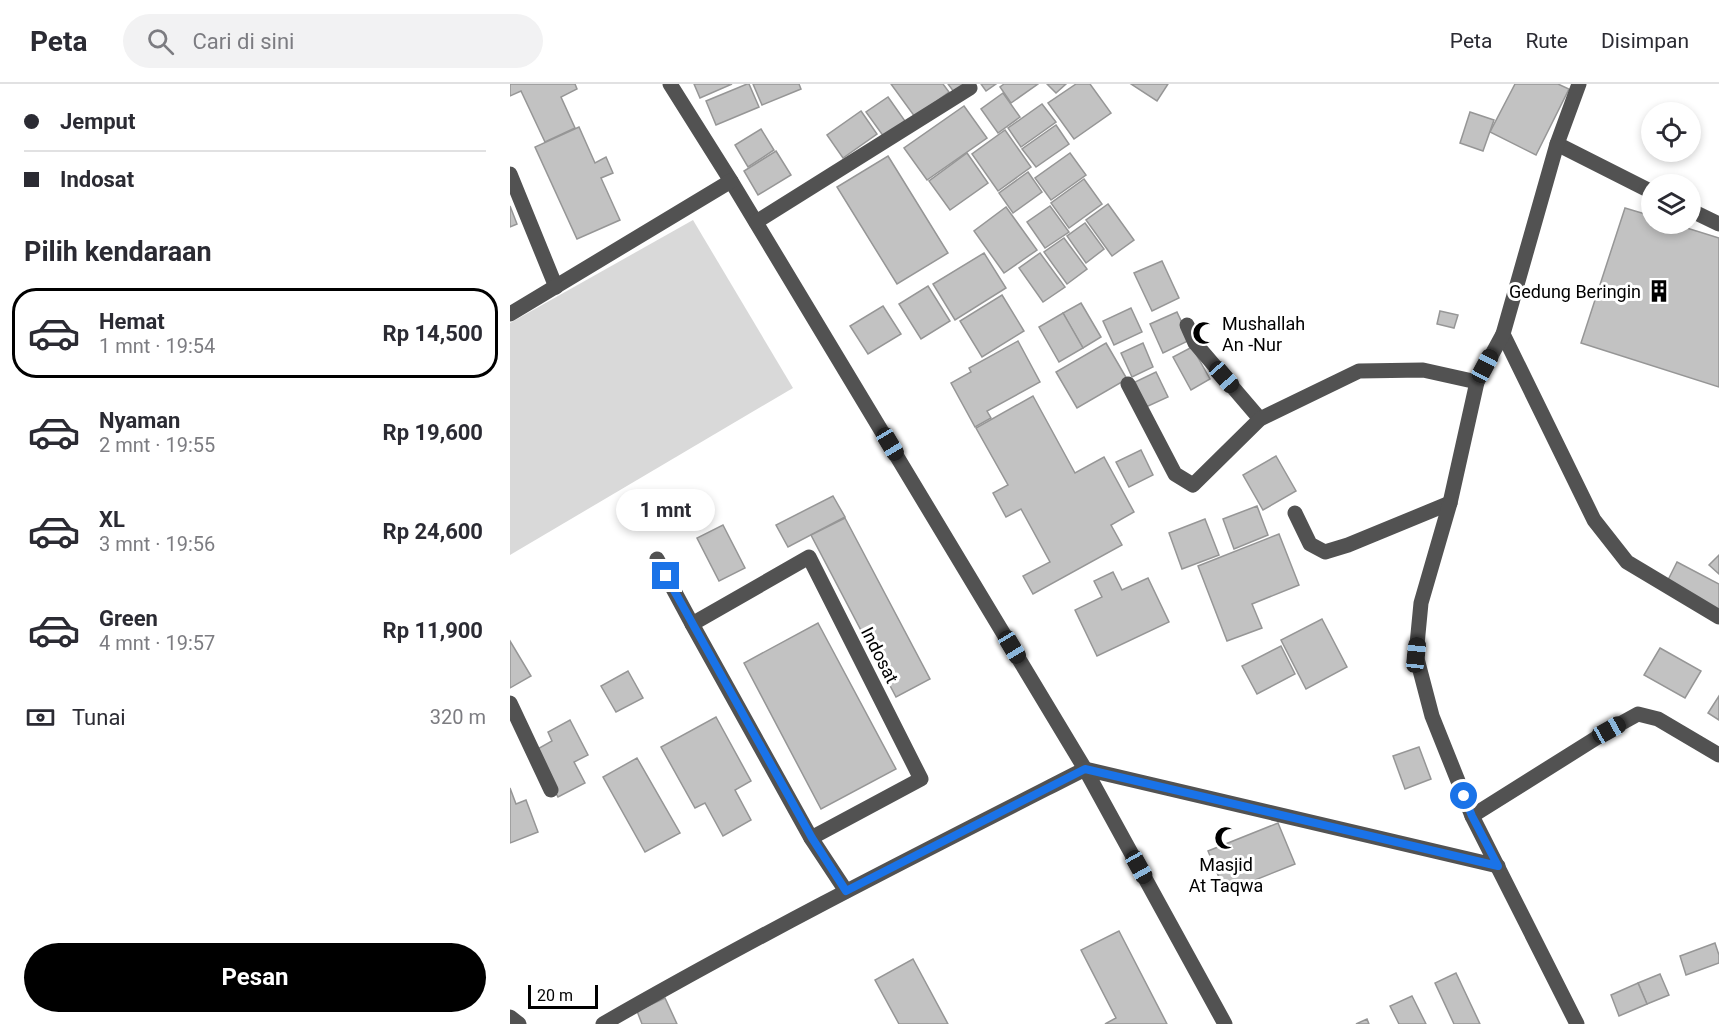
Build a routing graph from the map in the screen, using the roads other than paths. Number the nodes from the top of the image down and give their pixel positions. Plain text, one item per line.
1 (670, 84) edge
2 (1579, 84) edge
3 (970, 88) dead end
4 (1557, 144) junction
5 (510, 174) edge
6 (731, 181) junction
7 (1641, 186) edge
8 (1701, 215) edge
9 (756, 222) junction
10 (1719, 224) edge
11 (556, 287) junction
12 (510, 314) edge
13 (1187, 325) dead end
14 (1503, 334) junction
15 (1477, 382) junction
16 (1128, 384) dead end
17 (1260, 419) junction
18 (1450, 504) junction
19 (1295, 513) dead end
20 (657, 559) dead end
21 (1719, 617) edge
22 (692, 624) junction
23 (510, 703) edge
24 (1719, 755) edge
25 (1085, 769) junction
26 (551, 790) dead end
27 (1472, 816) junction
28 (812, 838) junction
29 (1498, 866) junction
30 (846, 891) junction
31 (510, 1017) edge
32 (519, 1024) edge
33 (603, 1024) edge
34 (1225, 1024) edge
35 (1577, 1024) edge

1 - 6 street
2 - 4 street
3 - 9 street
4 - 7 street
4 - 14 street
5 - 11 street
6 - 9 street
6 - 11 street
8 - 10 street
9 - 25 street
11 - 12 street
13 - 17 street
14 - 15 street
14 - 21 street
15 - 17 street
15 - 18 street
16 - 17 street
18 - 19 street
18 - 27 street
20 - 22 street
22 - 28 street
22 - 28 street, Indosat
23 - 26 street
24 - 27 street
25 - 29 street
25 - 30 street
25 - 34 street
27 - 29 street
28 - 30 street
29 - 35 street
30 - 33 street
31 - 32 street

